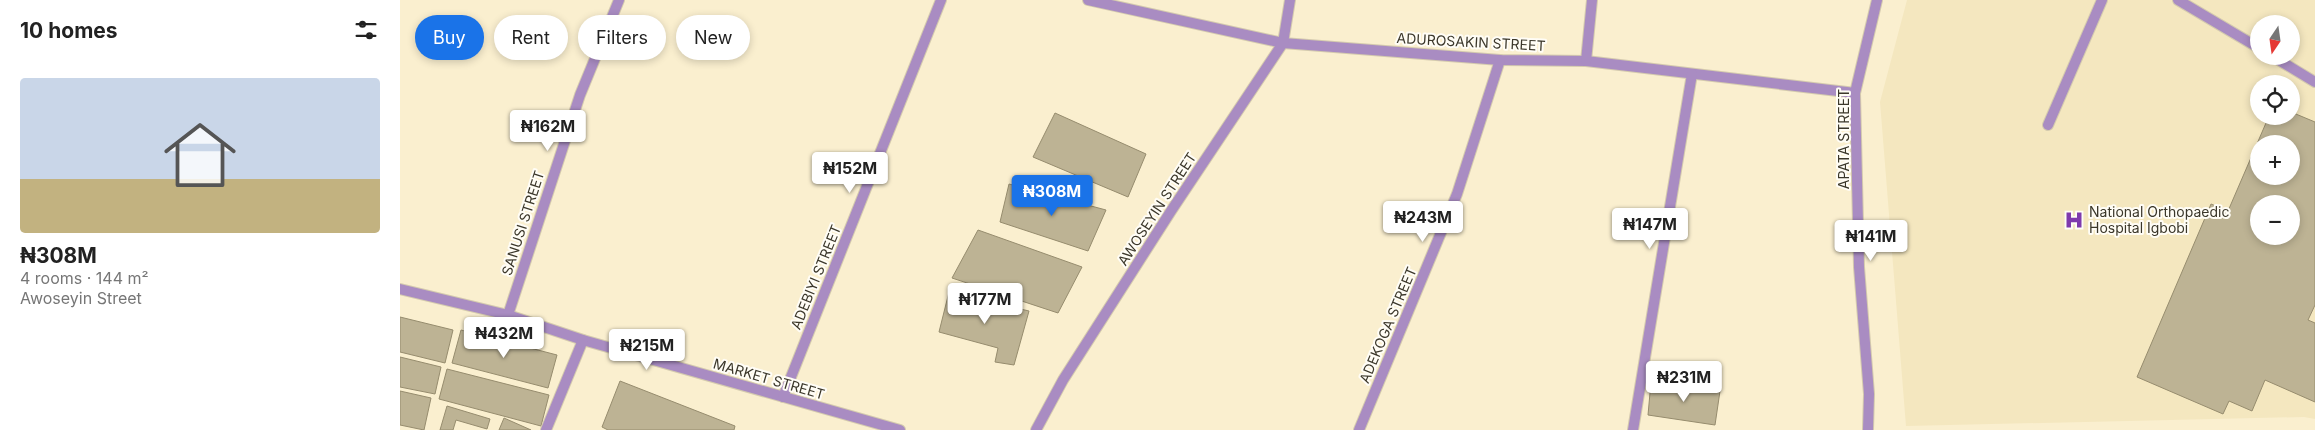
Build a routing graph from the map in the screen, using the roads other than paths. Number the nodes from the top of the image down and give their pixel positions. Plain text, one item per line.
1 (619, 0) edge
2 (941, 0) edge
3 (1088, 0) edge
4 (1290, 0) edge
5 (1592, 0) edge
6 (1877, 0) edge
7 (2102, 0) edge
8 (2178, 0) edge
9 (1283, 43) junction
10 (2250, 43) edge
11 (1500, 60) junction
12 (1586, 62) junction
13 (2287, 65) edge
14 (1692, 74) junction
15 (2315, 82) edge
16 (1855, 93) junction
17 (2048, 125) dead end
18 (400, 289) edge
19 (508, 315) junction
20 (583, 340) junction
21 (783, 397) junction
22 (886, 428) edge
23 (546, 430) edge
24 (900, 430) edge
25 (1036, 430) edge
26 (1359, 430) edge
27 (1633, 430) edge
28 (1868, 430) edge

1 - 19 street, SANUSI STREET
2 - 21 street, ADEBIYI STREET
3 - 9 street, ADUROSAKIN STREET
4 - 9 street, AWOSEYIN STREET
5 - 12 street
6 - 16 street, APATA STREET
7 - 17 street
8 - 10 street
9 - 11 street, ADUROSAKIN STREET
9 - 25 street, AWOSEYIN STREET
11 - 12 street, ADUROSAKIN STREET
11 - 26 street, ADEKOGA STREET
12 - 14 street, ADUROSAKIN STREET
13 - 15 street
14 - 16 street, ADUROSAKIN STREET
14 - 27 street
16 - 28 street, APATA STREET
18 - 19 street, MARKET STREET
19 - 20 street, MARKET STREET
20 - 21 street, MARKET STREET
20 - 23 street
21 - 22 street, MARKET STREET
22 - 24 street, MARKET STREET

